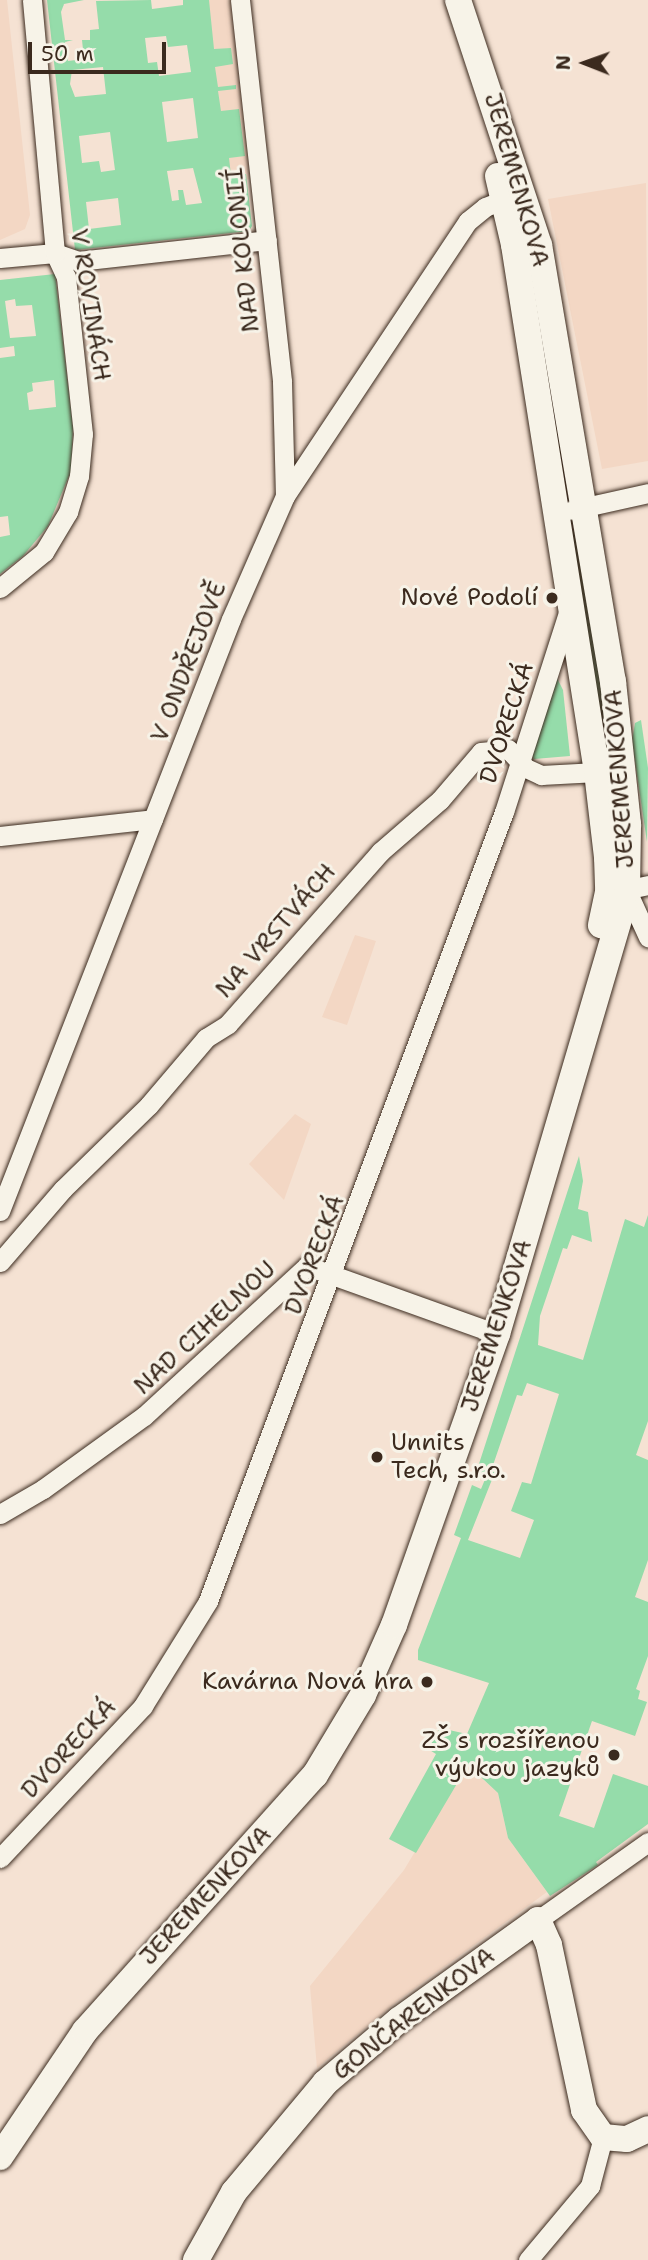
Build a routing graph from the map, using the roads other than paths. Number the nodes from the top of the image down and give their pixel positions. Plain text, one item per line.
1 (32, 0) edge
2 (240, 0) edge
3 (441, 0) edge
4 (458, 0) edge
5 (512, 197) junction
6 (267, 240) junction
7 (55, 253) junction
8 (0, 258) edge
9 (648, 493) edge
10 (285, 496) junction
11 (584, 509) junction
12 (556, 511) junction
13 (0, 588) edge
14 (569, 611) junction
15 (620, 748) junction
16 (520, 758) junction
17 (597, 772) junction
18 (153, 819) junction
19 (0, 836) edge
20 (628, 890) edge
21 (648, 937) edge
22 (0, 1211) edge
23 (1, 1259) edge
24 (334, 1275) junction
25 (480, 1327) junction
26 (0, 1514) edge
27 (386, 1622) junction
28 (648, 1842) edge
29 (0, 1858) edge
30 (538, 1920) junction
31 (0, 2127) edge
32 (648, 2129) edge
33 (603, 2137) junction
34 (0, 2157) edge
35 (196, 2260) edge
36 (528, 2260) edge

1 - 7 street, V ROVINÁCH
2 - 6 street, NAD KOLONIÍ
3 - 5 street, JEREMENKOVA
4 - 5 street, JEREMENKOVA
5 - 10 street, V ONDŘEJOVĚ
5 - 11 street, JEREMENKOVA
5 - 12 street, JEREMENKOVA
6 - 7 street
6 - 10 street, NAD KOLONIÍ
7 - 8 street
7 - 13 street, V ROVINÁCH
9 - 11 street
10 - 18 street, V ONDŘEJOVĚ
11 - 12 street
11 - 15 street, JEREMENKOVA
12 - 14 street, JEREMENKOVA
14 - 16 street, DVORECKÁ
14 - 17 street, JEREMENKOVA
15 - 17 street
15 - 20 street, JEREMENKOVA
16 - 17 street, NA VRSTVÁCH
16 - 23 street, NA VRSTVÁCH
16 - 24 street, DVORECKÁ
17 - 20 street, JEREMENKOVA
18 - 19 street
18 - 22 street, V ONDŘEJOVĚ
20 - 21 street
20 - 25 street, JEREMENKOVA
24 - 25 street, NAD CIHELNOU
24 - 26 street, NAD CIHELNOU
24 - 29 street, DVORECKÁ
25 - 27 street, JEREMENKOVA
27 - 31 street, JEREMENKOVA
27 - 34 street, JEREMENKOVA
28 - 30 street, GONČARENKOVA
30 - 33 street
30 - 35 street, GONČARENKOVA
32 - 33 street
33 - 36 street

